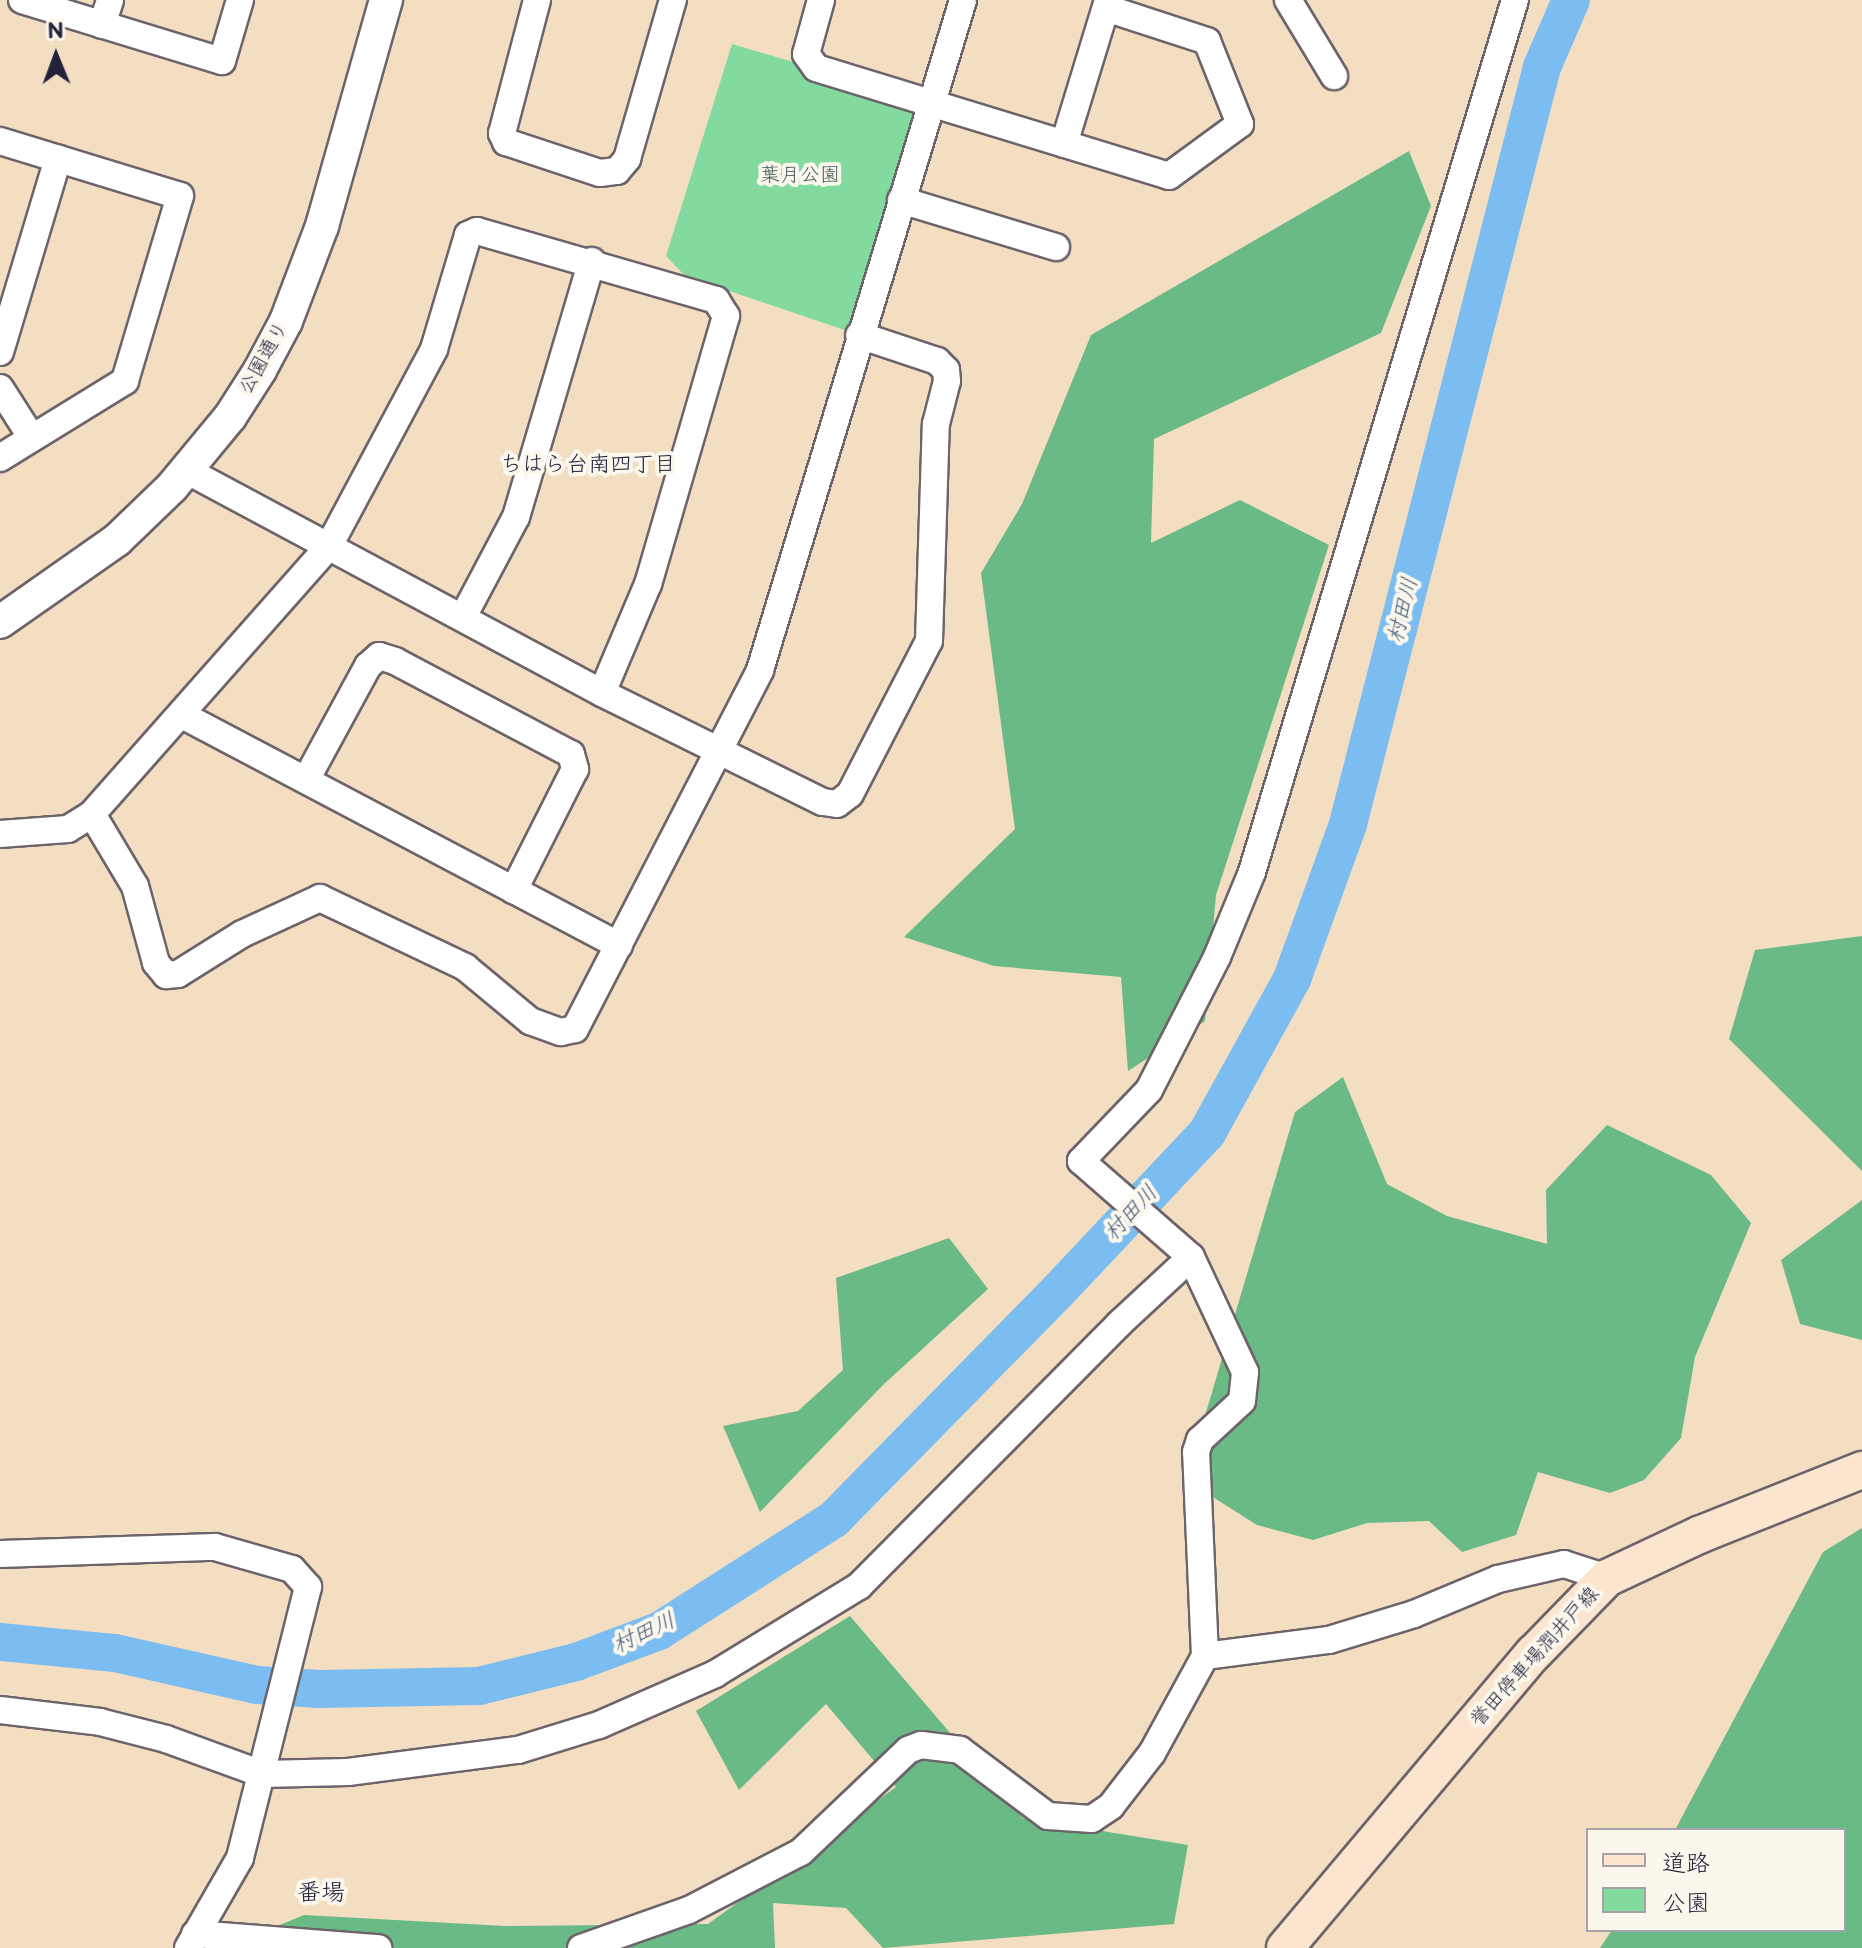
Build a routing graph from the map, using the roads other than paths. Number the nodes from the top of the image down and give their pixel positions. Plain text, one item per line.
1 (22, 0) edge
2 (240, 0) edge
3 (386, 0) edge
4 (537, 0) edge
5 (673, 0) edge
6 (821, 0) edge
7 (963, 0) edge
8 (1288, 0) edge
9 (1515, 0) edge
10 (1107, 4) edge
11 (106, 12) edge
12 (1334, 76) dead end
13 (933, 103) junction
14 (0, 141) edge
15 (1064, 144) junction
16 (58, 159) junction
17 (901, 200) junction
18 (1056, 247) dead end
19 (592, 261) junction
20 (859, 335) junction
21 (0, 352) edge
22 (0, 388) edge
23 (32, 438) junction
24 (0, 458) edge
25 (186, 470) junction
26 (329, 546) junction
27 (463, 617) junction
28 (0, 622) edge
29 (602, 693) junction
30 (182, 715) junction
31 (721, 752) junction
32 (306, 780) junction
33 (92, 814) junction
34 (0, 834) edge
35 (514, 890) junction
36 (619, 945) junction
37 (1191, 1257) junction
38 (1862, 1470) edge
39 (0, 1554) edge
40 (1607, 1578) junction
41 (1205, 1656) junction
42 (0, 1710) edge
43 (262, 1774) junction
44 (192, 1941) edge
45 (378, 1948) edge
46 (581, 1948) edge
47 (1285, 1948) edge

1 - 11 street
2 - 11 street
3 - 25 street, 公園通り
4 - 5 street
6 - 13 street
7 - 13 street
8 - 12 street
9 - 37 street
10 - 15 street
10 - 15 street
13 - 15 street
13 - 17 street
14 - 16 street
16 - 21 street
16 - 23 street
17 - 18 street
17 - 20 street
19 - 26 street
19 - 27 street
19 - 29 street
20 - 31 street
20 - 31 street
22 - 23 street
23 - 24 street
25 - 26 street
25 - 28 street, 公園通り
26 - 27 street
26 - 30 street
27 - 29 street
29 - 31 street
30 - 32 street
30 - 33 street
31 - 36 street
32 - 35 street
32 - 35 street
33 - 34 street
33 - 36 street
35 - 36 street
37 - 41 street
37 - 43 street
38 - 40 main road, 誉田停車場潤井戸線
39 - 43 street
40 - 41 street
40 - 47 main road, 誉田停車場潤井戸線
41 - 46 street
42 - 43 street
43 - 44 street
44 - 45 street

